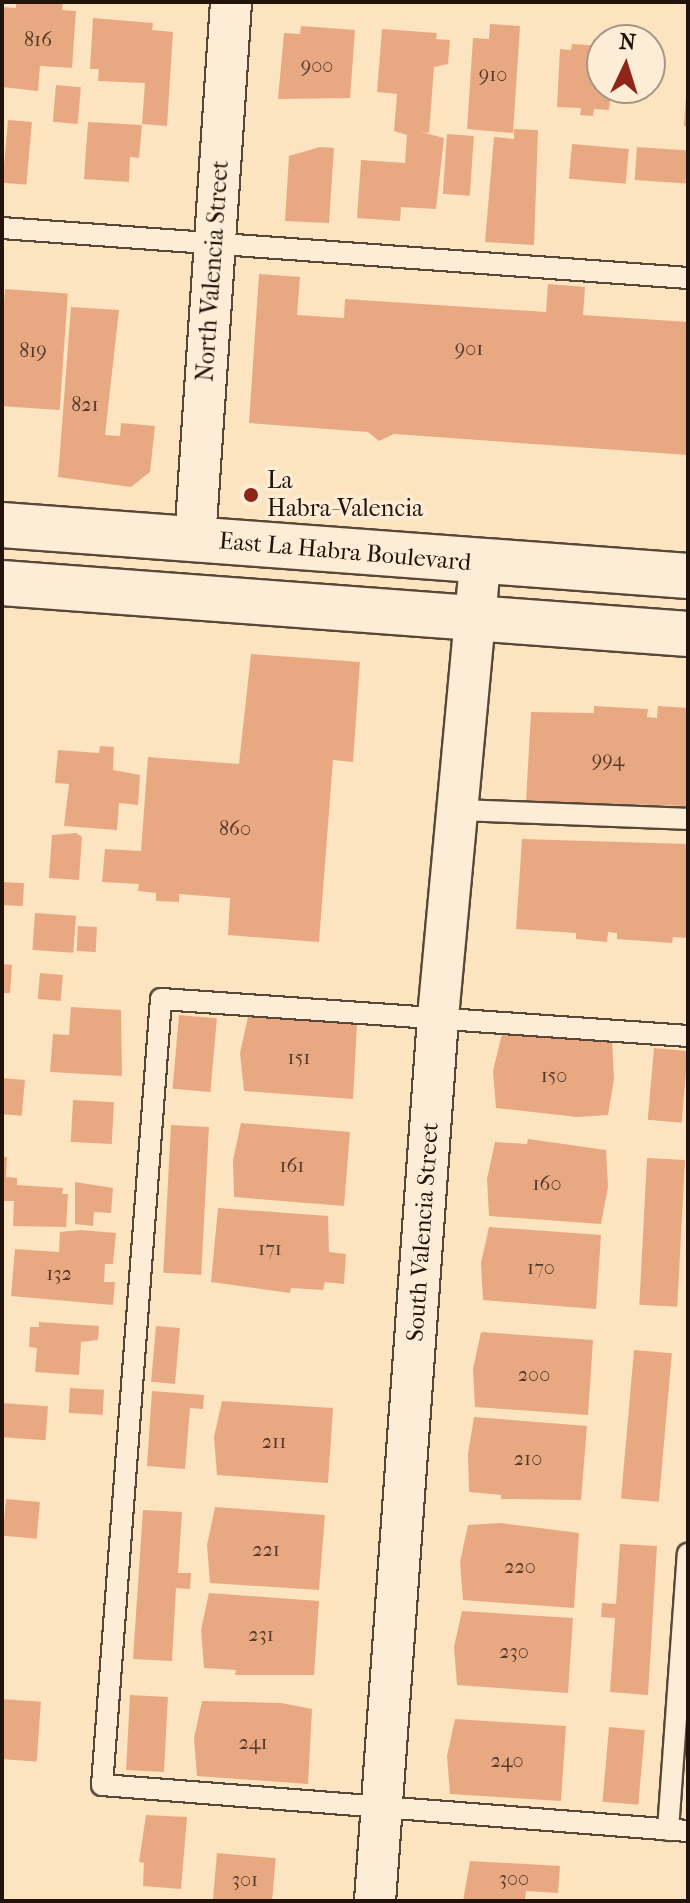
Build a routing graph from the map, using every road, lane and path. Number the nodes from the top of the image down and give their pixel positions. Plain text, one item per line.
1 (231, 2) edge
2 (2, 228) edge
3 (215, 243) junction
4 (688, 278) edge
5 (2, 525) edge
6 (195, 540) junction
7 (480, 564) junction
8 (688, 576) edge
9 (2, 583) edge
10 (476, 618) junction
11 (688, 634) edge
12 (457, 810) junction
13 (688, 819) edge
14 (438, 1017) junction
15 (688, 1036) edge
16 (688, 1554) edge
17 (382, 1809) junction
18 (678, 1830) edge
19 (375, 1901) edge

1 - 3 street, North Valencia Street
2 - 3 lane
3 - 4 lane
3 - 6 street, North Valencia Street
5 - 6 main road, East La Habra Boulevard
6 - 7 main road, East La Habra Boulevard
7 - 8 main road, East La Habra Boulevard
7 - 10 street, South Valencia Street
9 - 10 main road
10 - 11 main road
10 - 12 street, South Valencia Street
12 - 13 lane
12 - 14 street, South Valencia Street
14 - 15 lane
14 - 17 street, South Valencia Street
14 - 17 lane
16 - 18 lane
17 - 18 lane
17 - 19 street, South Valencia Street

